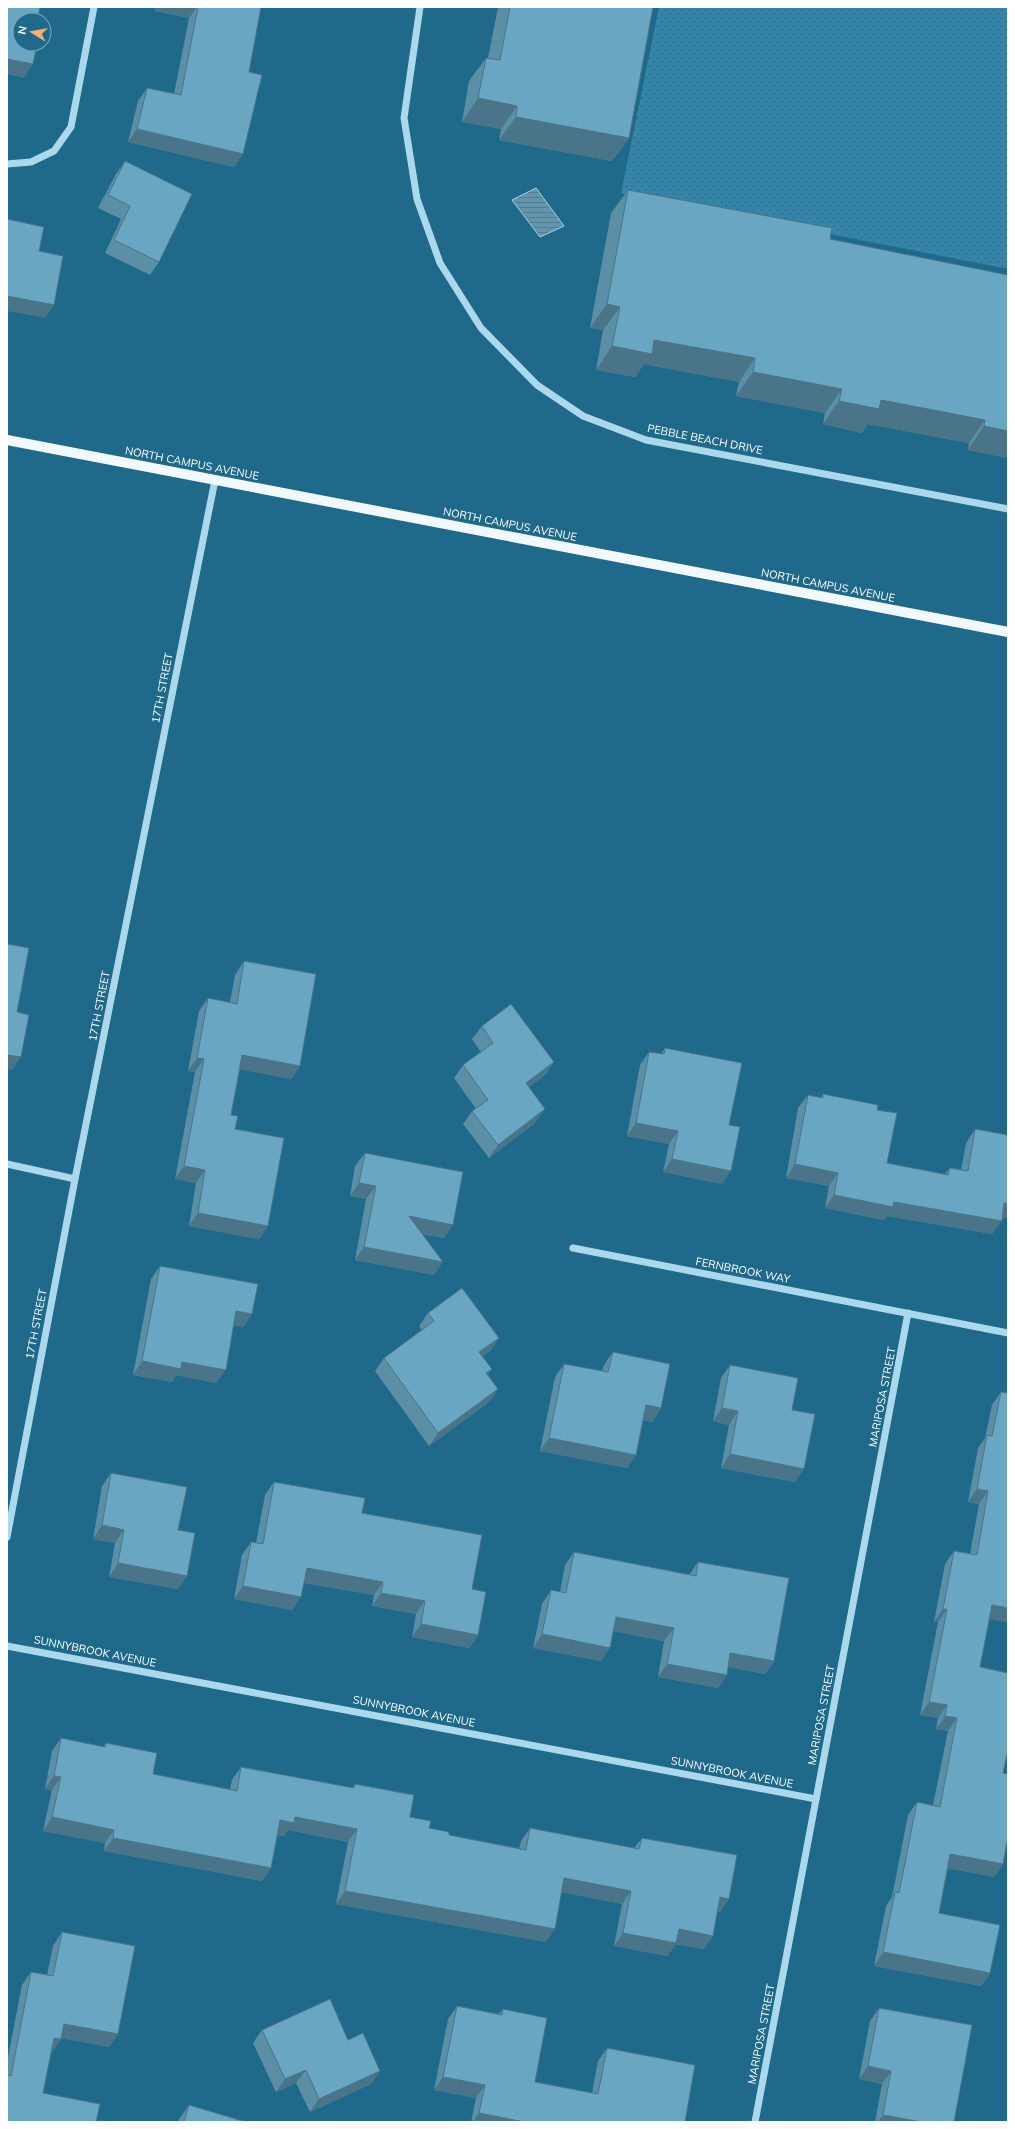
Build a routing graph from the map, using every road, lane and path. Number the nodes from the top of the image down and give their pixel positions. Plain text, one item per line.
1 (94, 7) edge
2 (420, 7) edge
3 (7, 164) edge
4 (7, 440) edge
5 (215, 480) junction
6 (1008, 509) edge
7 (1008, 632) edge
8 (7, 1164) edge
9 (75, 1179) junction
10 (574, 1248) dead end
11 (908, 1313) junction
12 (1008, 1333) edge
13 (7, 1537) edge
14 (7, 1646) edge
15 (816, 1799) junction
16 (755, 2122) edge

1 - 3 street
2 - 6 street, PEBBLE BEACH DRIVE
4 - 5 main road, NORTH CAMPUS AVENUE
5 - 7 main road, NORTH CAMPUS AVENUE
5 - 9 street, 17TH STREET
8 - 9 street
9 - 13 street, 17TH STREET
10 - 11 street, FERNBROOK WAY
11 - 12 street, FERNBROOK WAY
11 - 15 street, MARIPOSA STREET
14 - 15 street, SUNNYBROOK AVENUE
15 - 16 street, MARIPOSA STREET

